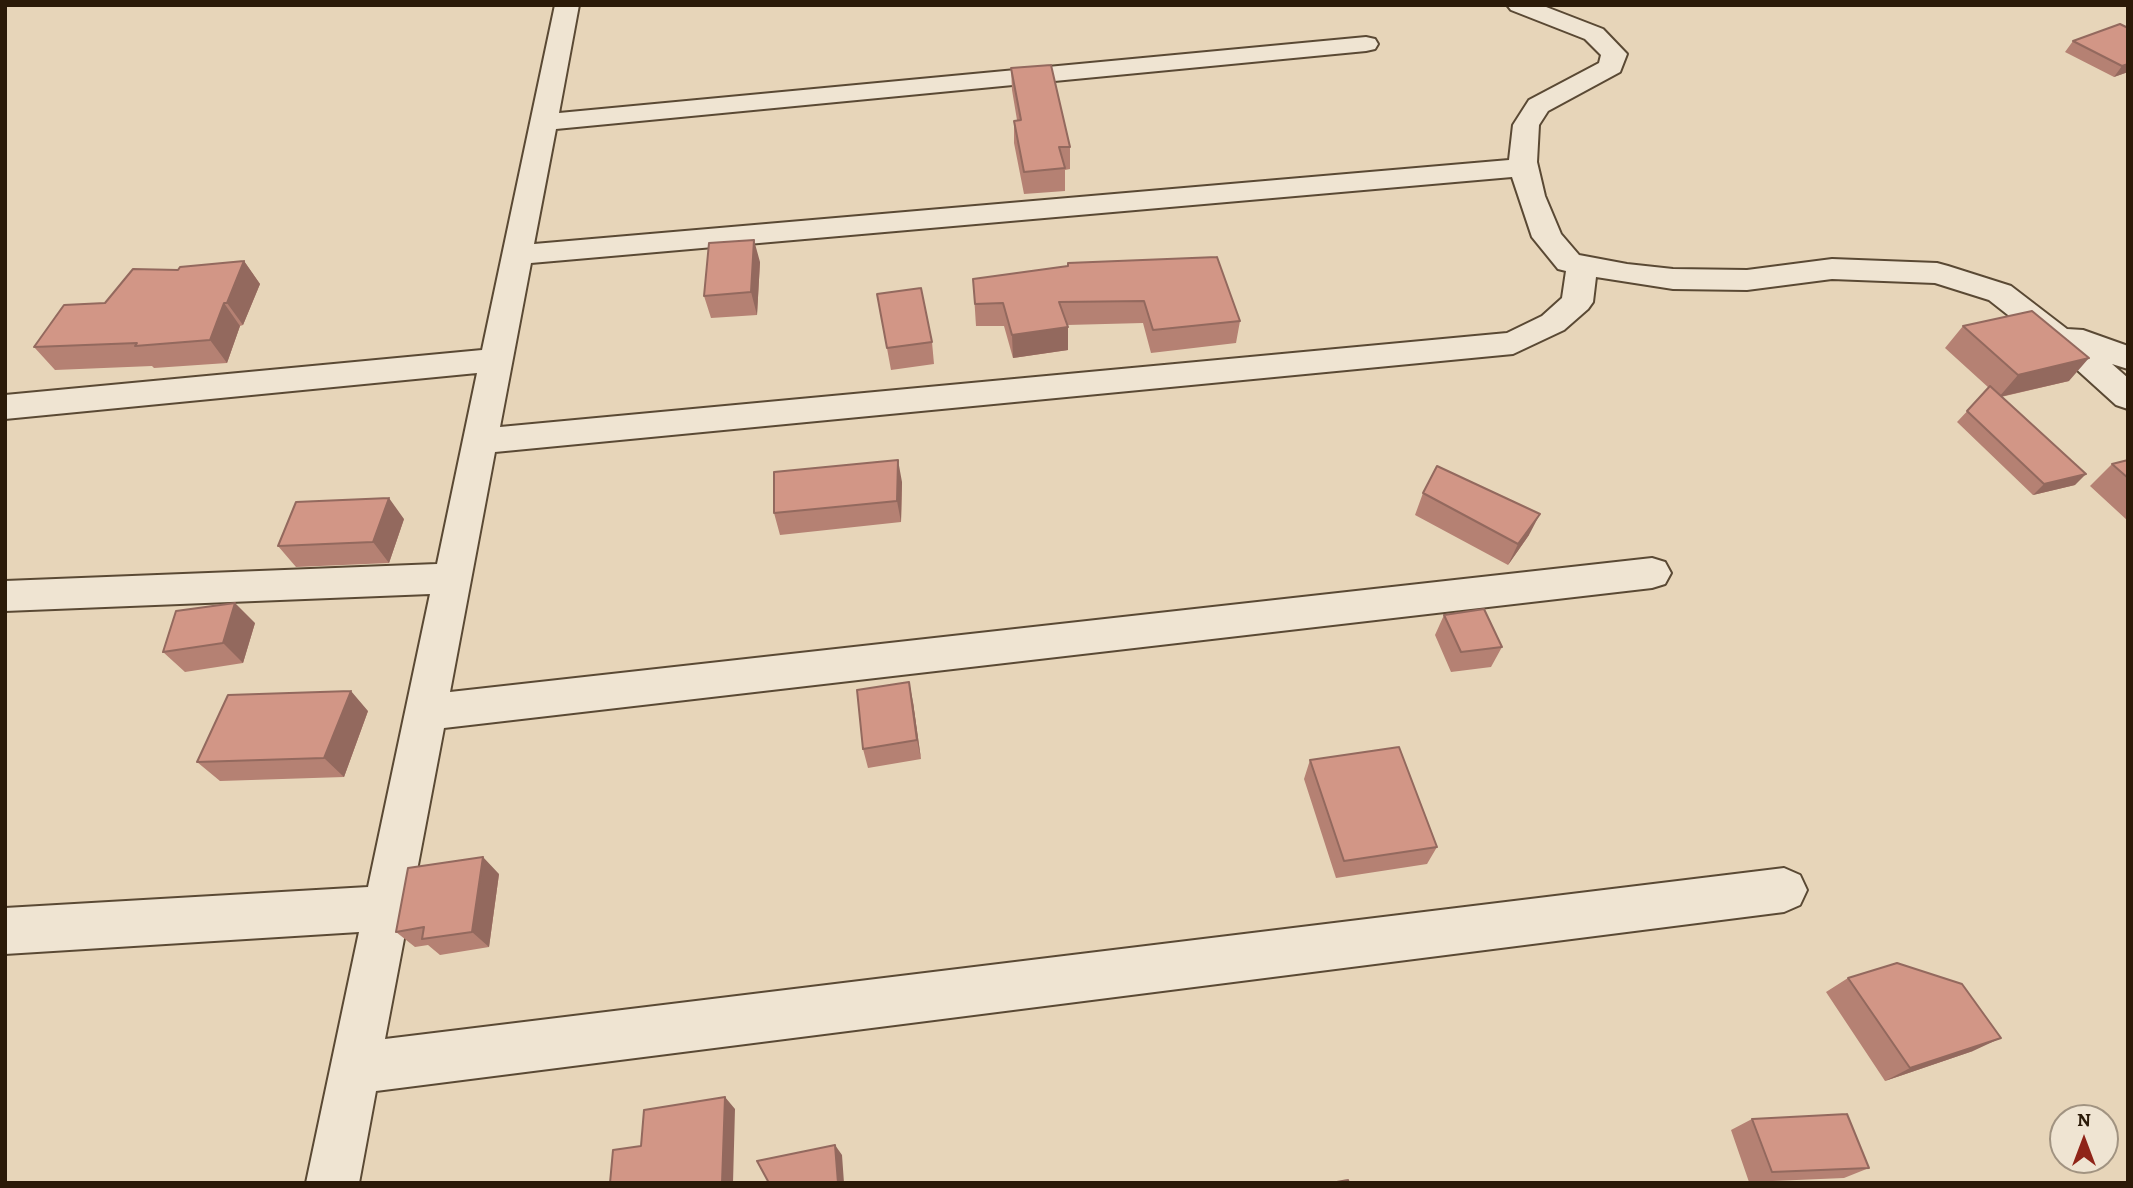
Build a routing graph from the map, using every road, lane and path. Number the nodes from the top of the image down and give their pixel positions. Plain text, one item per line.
1 (567, 5) edge
2 (1519, 5) edge
3 (1366, 44) dead end
4 (544, 122) junction
5 (1525, 167) junction
6 (518, 255) junction
7 (1582, 264) junction
8 (2044, 327) junction
9 (2128, 358) edge
10 (497, 360) junction
11 (2128, 397) edge
12 (5, 407) edge
13 (481, 441) junction
14 (1652, 573) dead end
15 (453, 578) junction
16 (5, 596) edge
17 (427, 712) junction
18 (1784, 890) dead end
19 (387, 908) junction
20 (5, 931) edge
21 (356, 1068) junction
22 (331, 1183) edge

1 - 4 street
2 - 5 street
3 - 4 street
4 - 6 street
5 - 6 street
5 - 7 street
6 - 10 street
7 - 8 street
7 - 13 street
8 - 9 street
8 - 11 street
10 - 12 street
10 - 13 street
13 - 15 street
14 - 17 street
15 - 16 street
15 - 17 street
17 - 19 street
18 - 21 street
19 - 20 street
19 - 21 street
21 - 22 street

